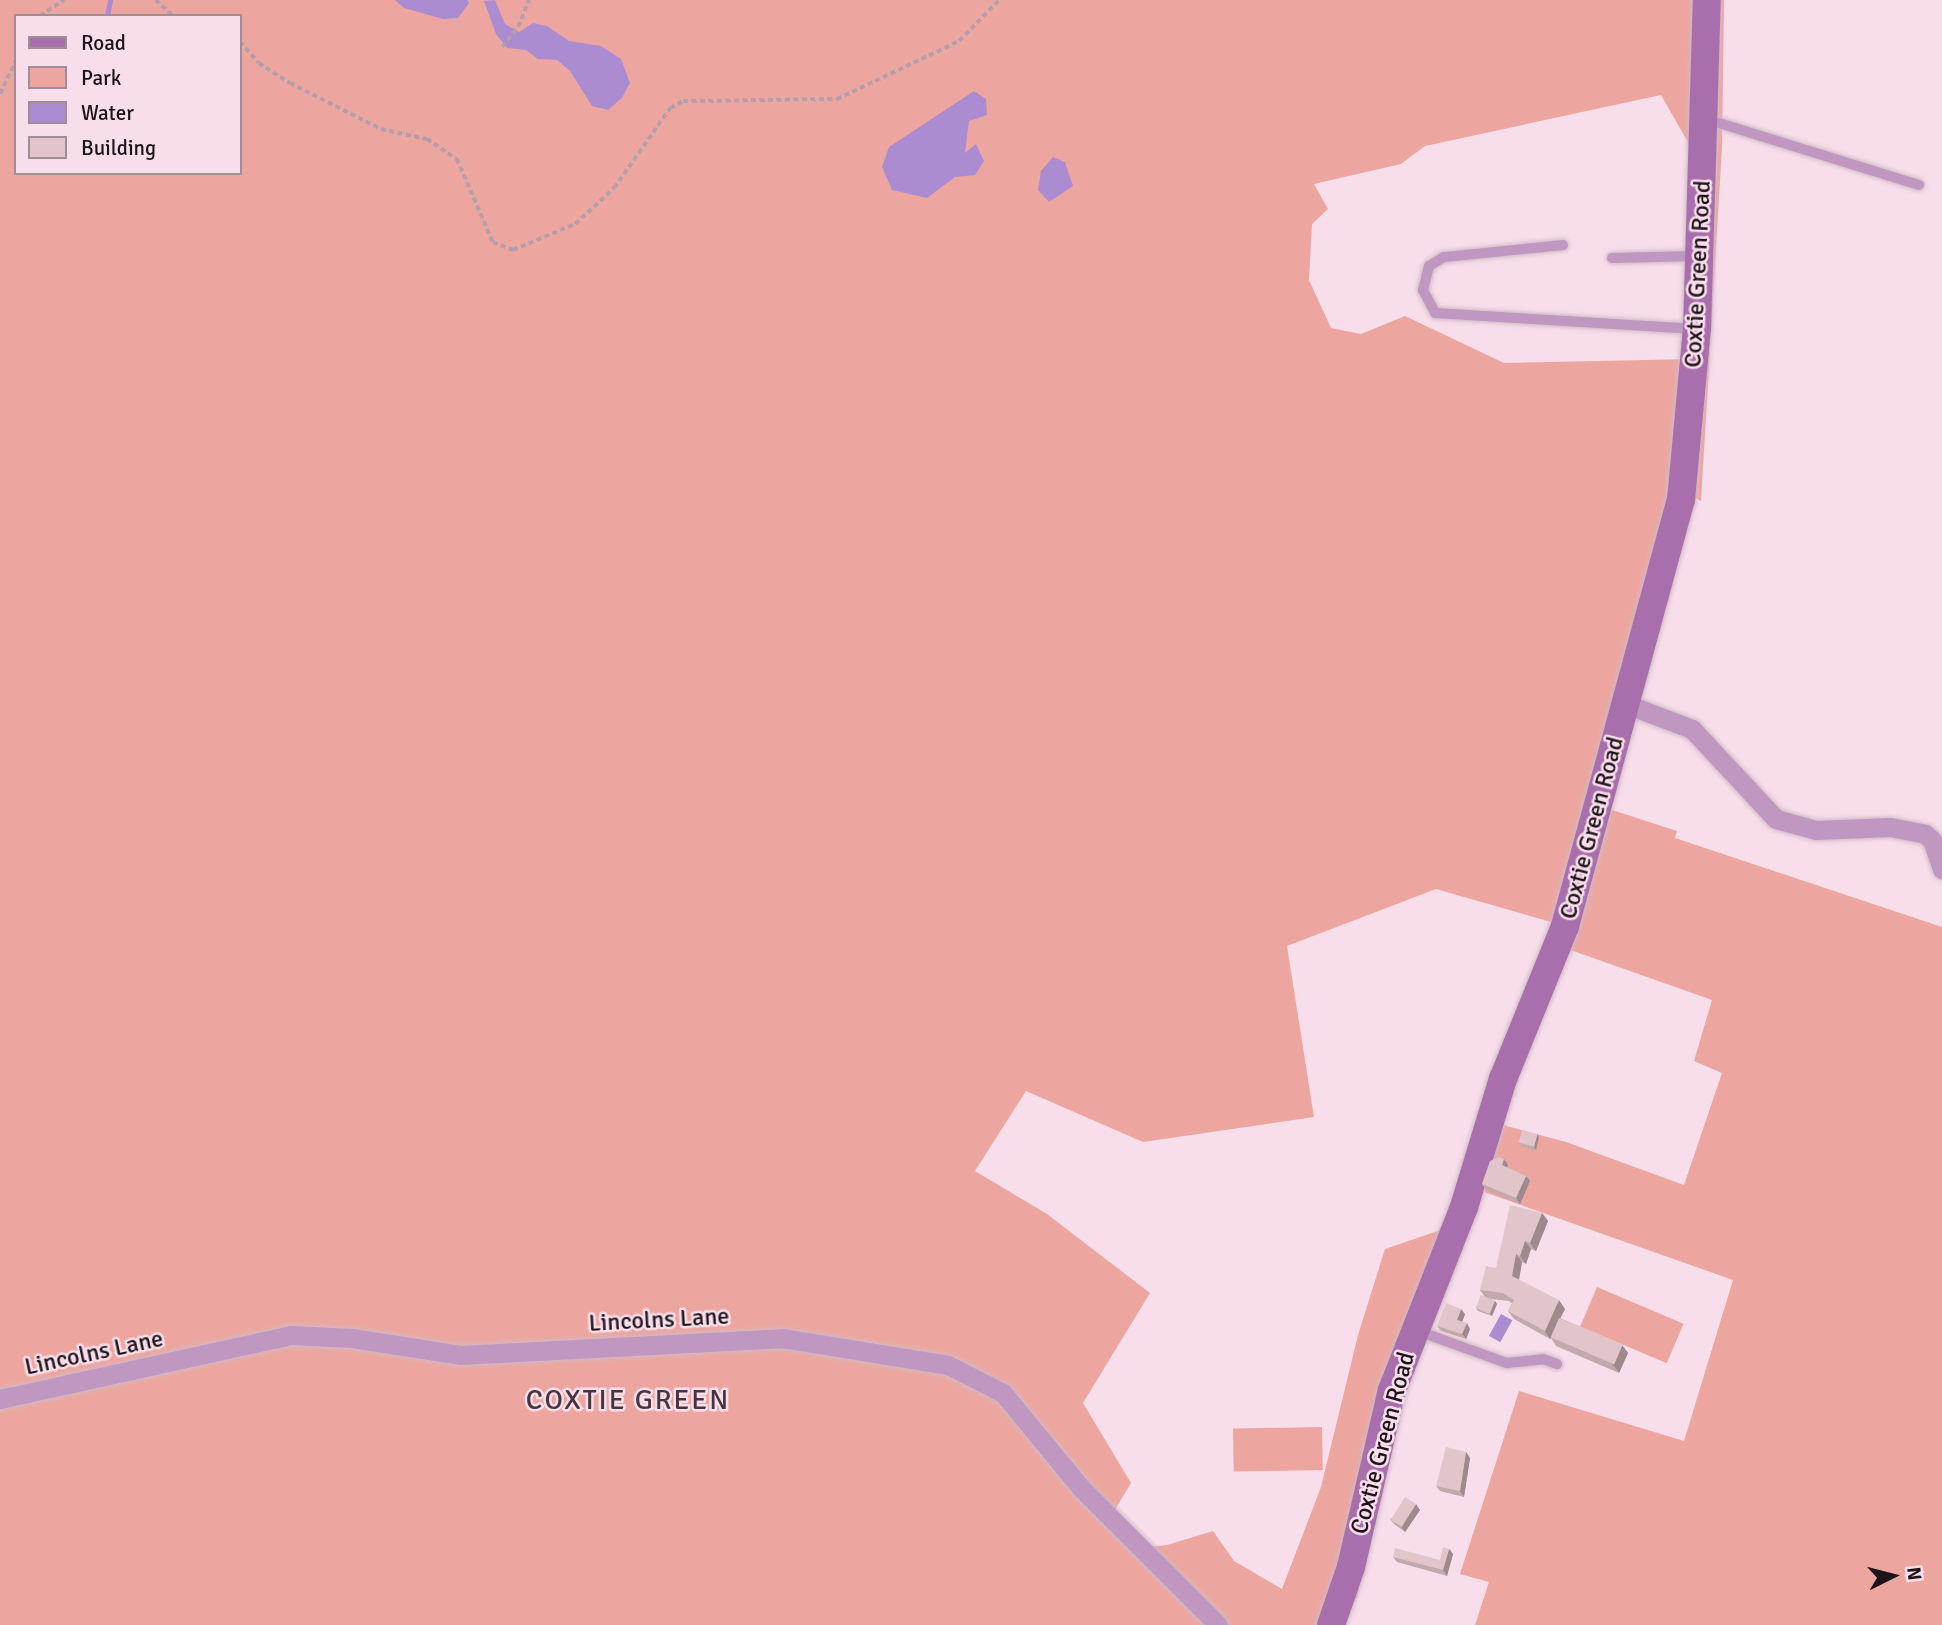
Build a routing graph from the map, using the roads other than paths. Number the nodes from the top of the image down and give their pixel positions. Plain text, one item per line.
1 (1707, 0) edge
2 (1706, 118) junction
3 (1919, 185) dead end
4 (1563, 245) dead end
5 (1700, 256) junction
6 (1612, 258) dead end
7 (1697, 329) junction
8 (1626, 704) junction
9 (1942, 869) edge
10 (1414, 1330) junction
11 (1557, 1364) dead end
12 (0, 1399) edge
13 (1218, 1625) edge
14 (1331, 1625) edge

1 - 2 street, Coxtie Green Road
2 - 3 lane
2 - 5 street, Coxtie Green Road
4 - 7 lane
5 - 6 lane
5 - 7 street, Coxtie Green Road
7 - 8 street, Coxtie Green Road
8 - 9 street
8 - 10 street, Coxtie Green Road
10 - 11 lane
10 - 14 street, Coxtie Green Road
12 - 13 street, Lincolns Lane

